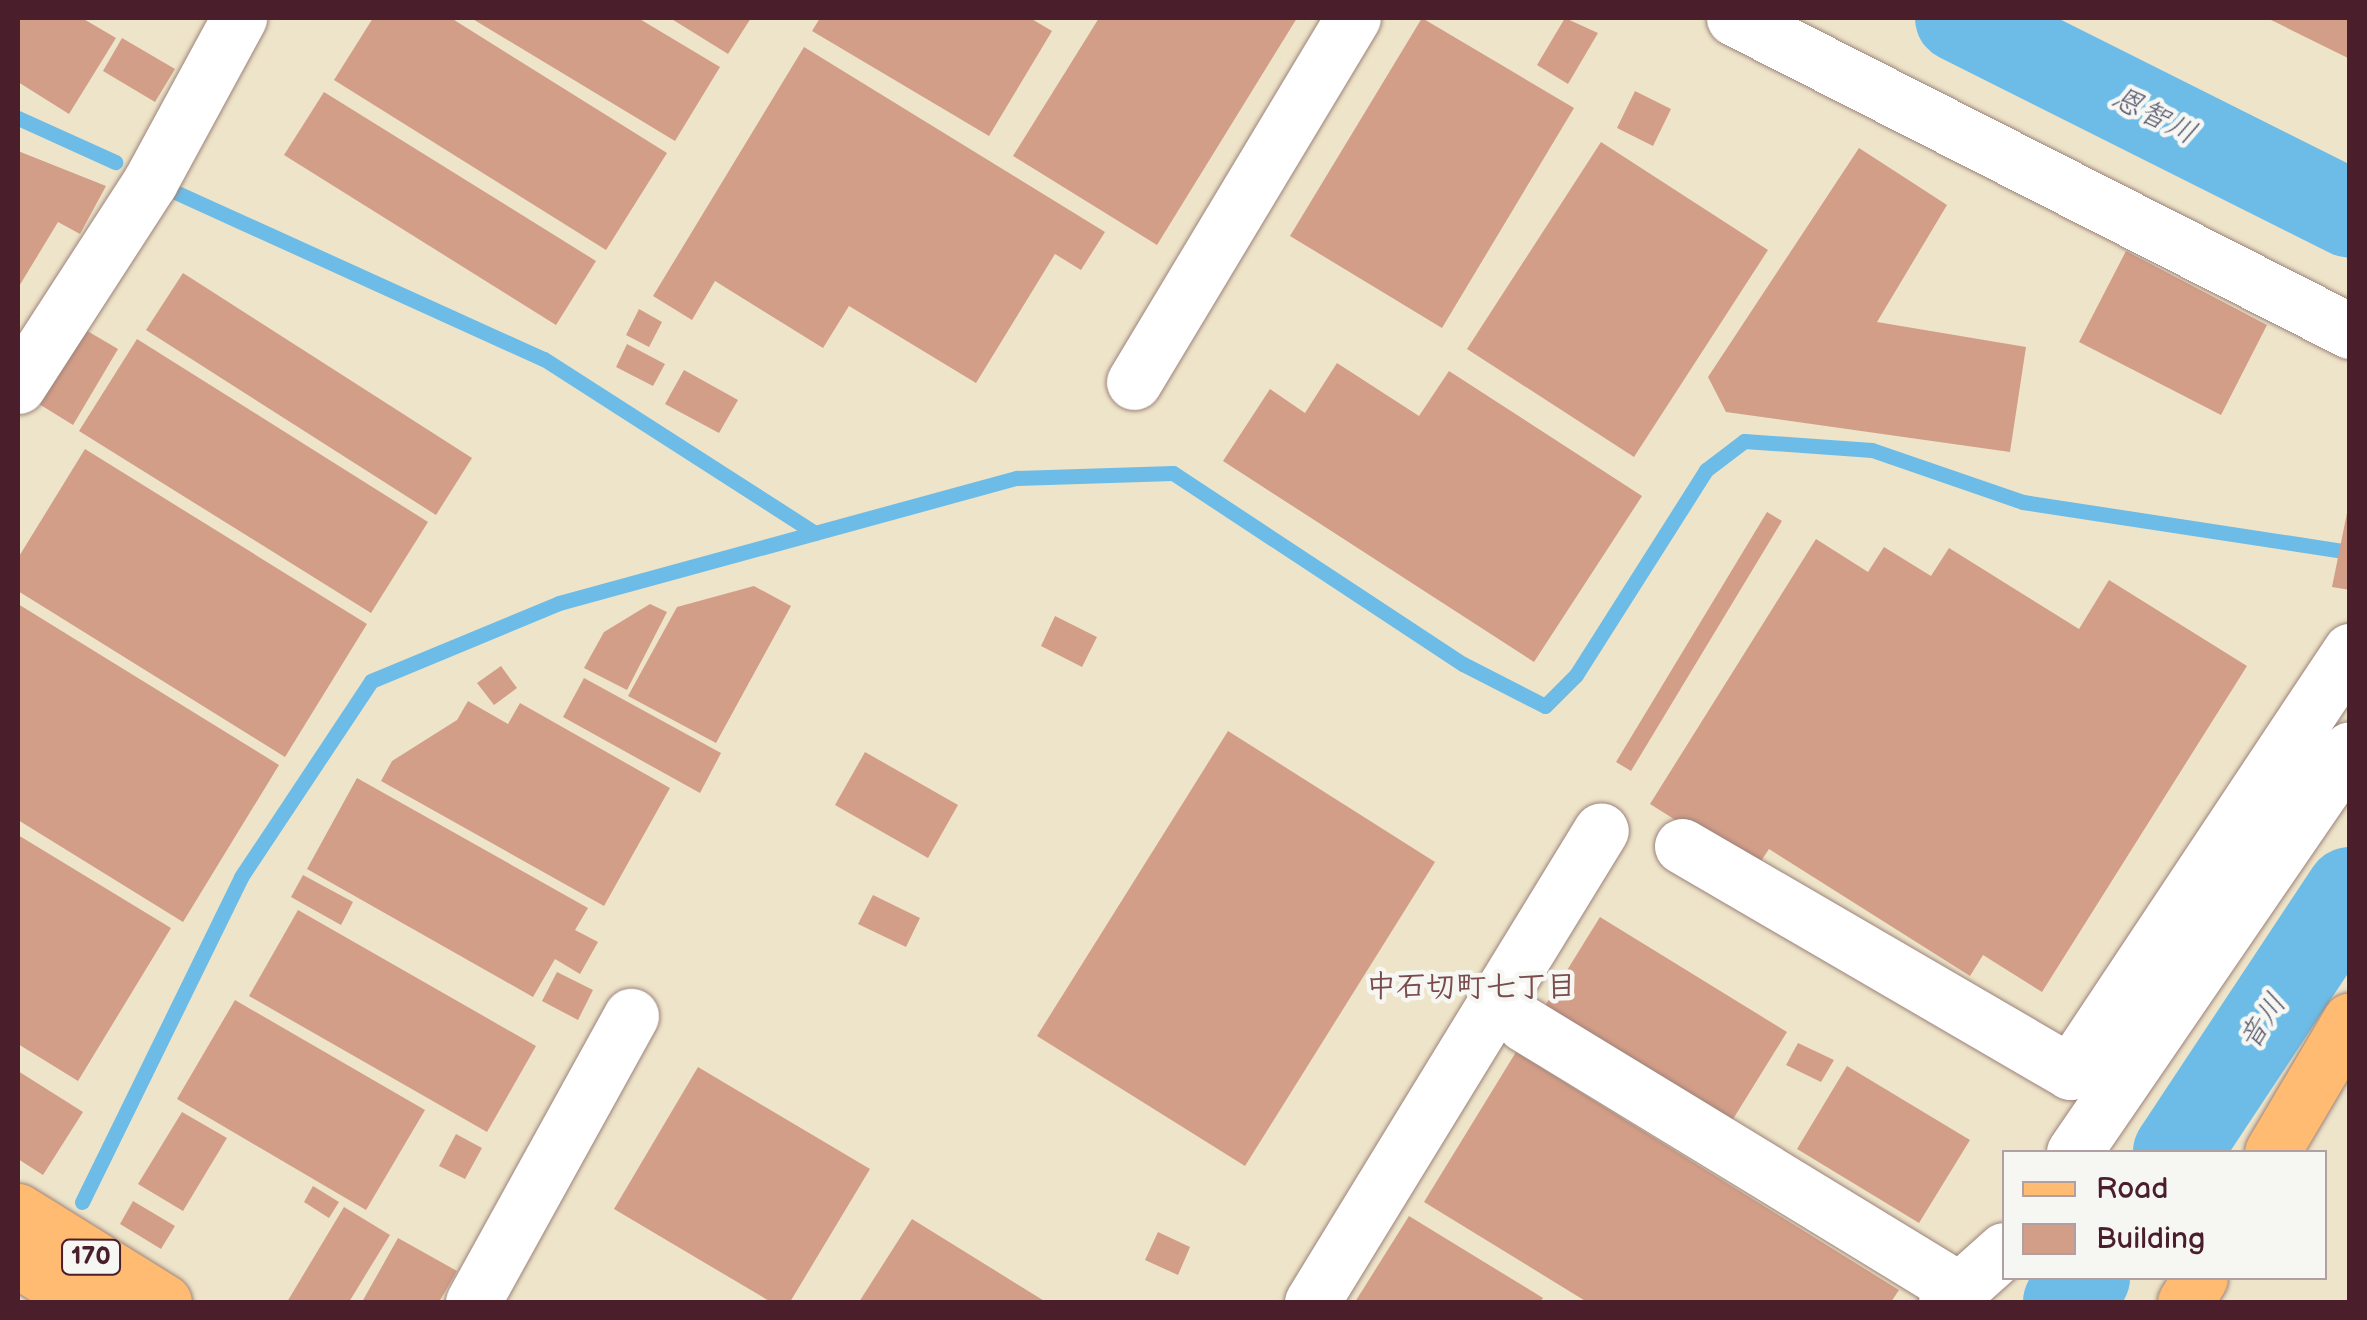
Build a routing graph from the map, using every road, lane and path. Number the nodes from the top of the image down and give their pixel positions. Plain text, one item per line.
1 (239, 18) edge
2 (1353, 18) edge
3 (1734, 18) edge
4 (2350, 330) edge
5 (1134, 382) dead end
6 (18, 386) edge
7 (2350, 651) edge
8 (2350, 749) edge
9 (1601, 830) dead end
10 (1682, 846) dead end
11 (631, 1016) dead end
12 (2350, 1020) edge
13 (1524, 1024) dead end
14 (2075, 1150) edge
15 (2273, 1150) edge
16 (18, 1211) edge
17 (2002, 1252) edge
18 (18, 1260) edge
19 (2199, 1280) edge
20 (1953, 1296) edge
21 (86, 1302) edge
22 (164, 1302) edge
23 (472, 1302) edge
24 (1312, 1302) edge
25 (2185, 1302) edge

1 - 6 street
2 - 5 street
3 - 4 street
7 - 10 street
8 - 14 street
9 - 24 street
11 - 23 street
12 - 15 main road
13 - 20 street
16 - 22 main road, 170
17 - 20 street
18 - 21 main road, 170
19 - 25 main road

